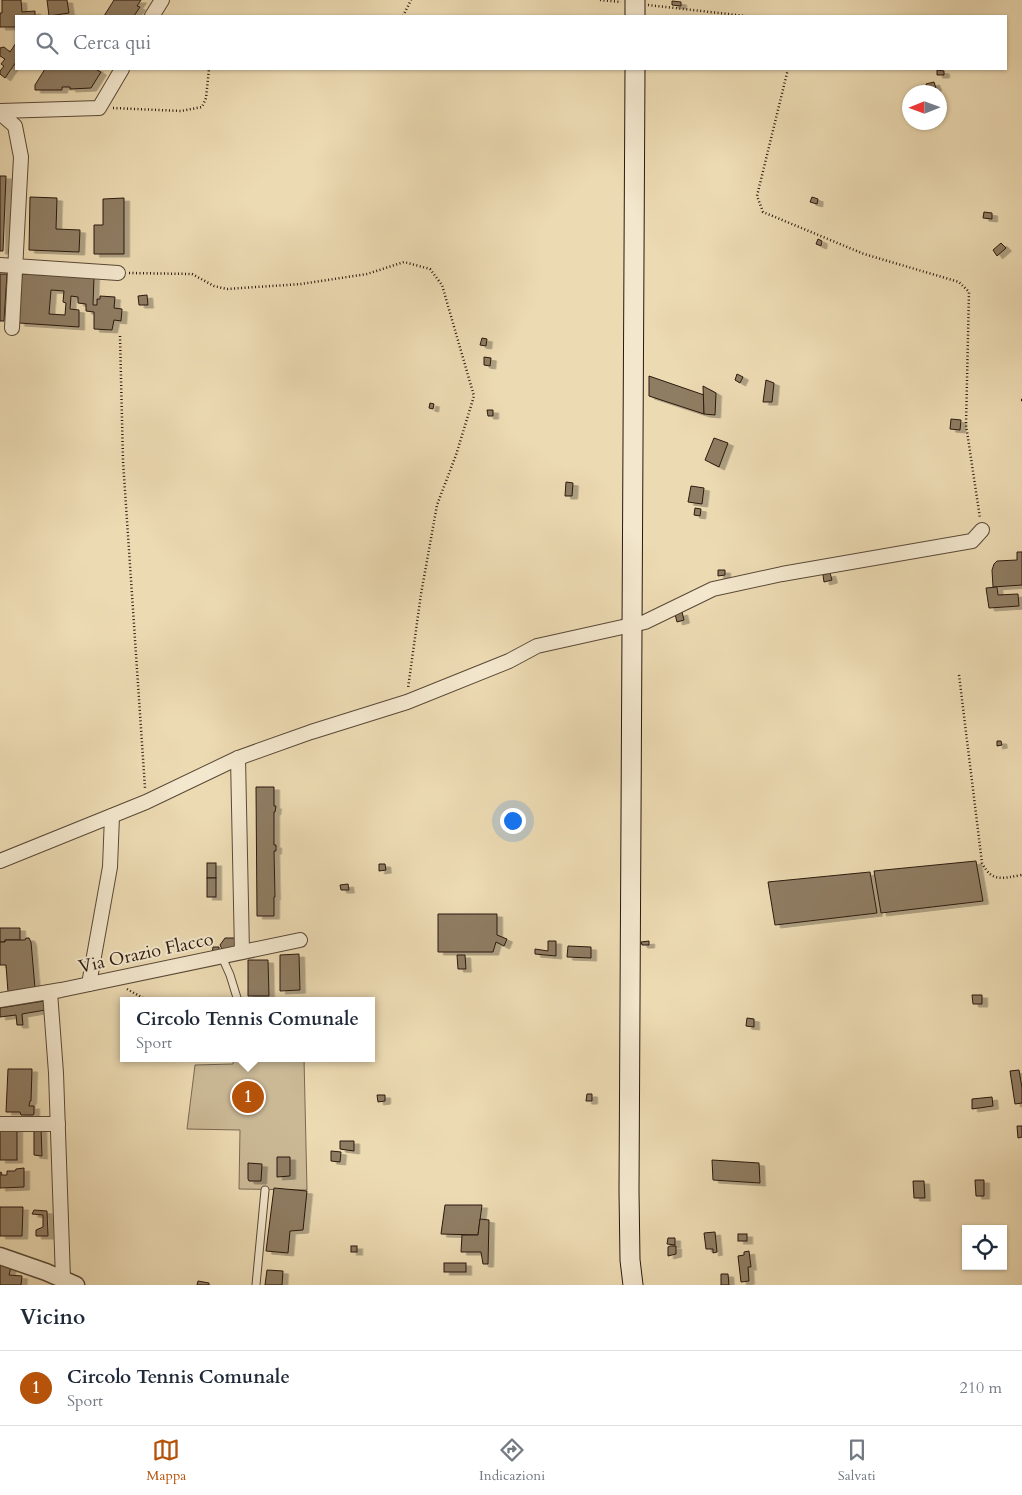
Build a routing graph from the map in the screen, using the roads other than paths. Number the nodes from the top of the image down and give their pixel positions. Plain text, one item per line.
1 (162, 0) edge
2 (153, 15) edge
3 (121, 70) edge
4 (635, 70) edge
5 (0, 112) edge
6 (0, 265) edge
7 (14, 266) junction
8 (118, 273) road end
9 (12, 328) dead end
10 (982, 530) road end
11 (632, 625) junction
12 (238, 758) junction
13 (112, 816) junction
14 (0, 862) edge
15 (300, 940) dead end
16 (242, 952) junction
17 (222, 956) junction
18 (89, 984) junction
19 (50, 992) junction
20 (237, 997) edge
21 (0, 1000) edge
22 (0, 1124) edge
23 (58, 1124) junction
24 (265, 1190) dead end
25 (0, 1256) edge
26 (630, 1260) junction
27 (70, 1282) edge
28 (256, 1285) edge
29 (626, 1285) edge
30 (633, 1285) edge

1 - 2 street
3 - 5 street
4 - 11 main road
5 - 7 street
6 - 7 street
7 - 8 street
7 - 9 street
10 - 11 street
11 - 12 street
11 - 26 main road
12 - 13 street
12 - 16 street
13 - 14 street
13 - 18 street
15 - 16 street, Via Orazio Flacco
16 - 17 street, Via Orazio Flacco
17 - 18 street, Via Orazio Flacco
17 - 20 lane
18 - 19 street, Via Orazio Flacco
19 - 21 street, Via Orazio Flacco
19 - 23 street
22 - 23 street
23 - 27 street
24 - 28 lane
25 - 27 street
26 - 29 main road
26 - 30 main road

